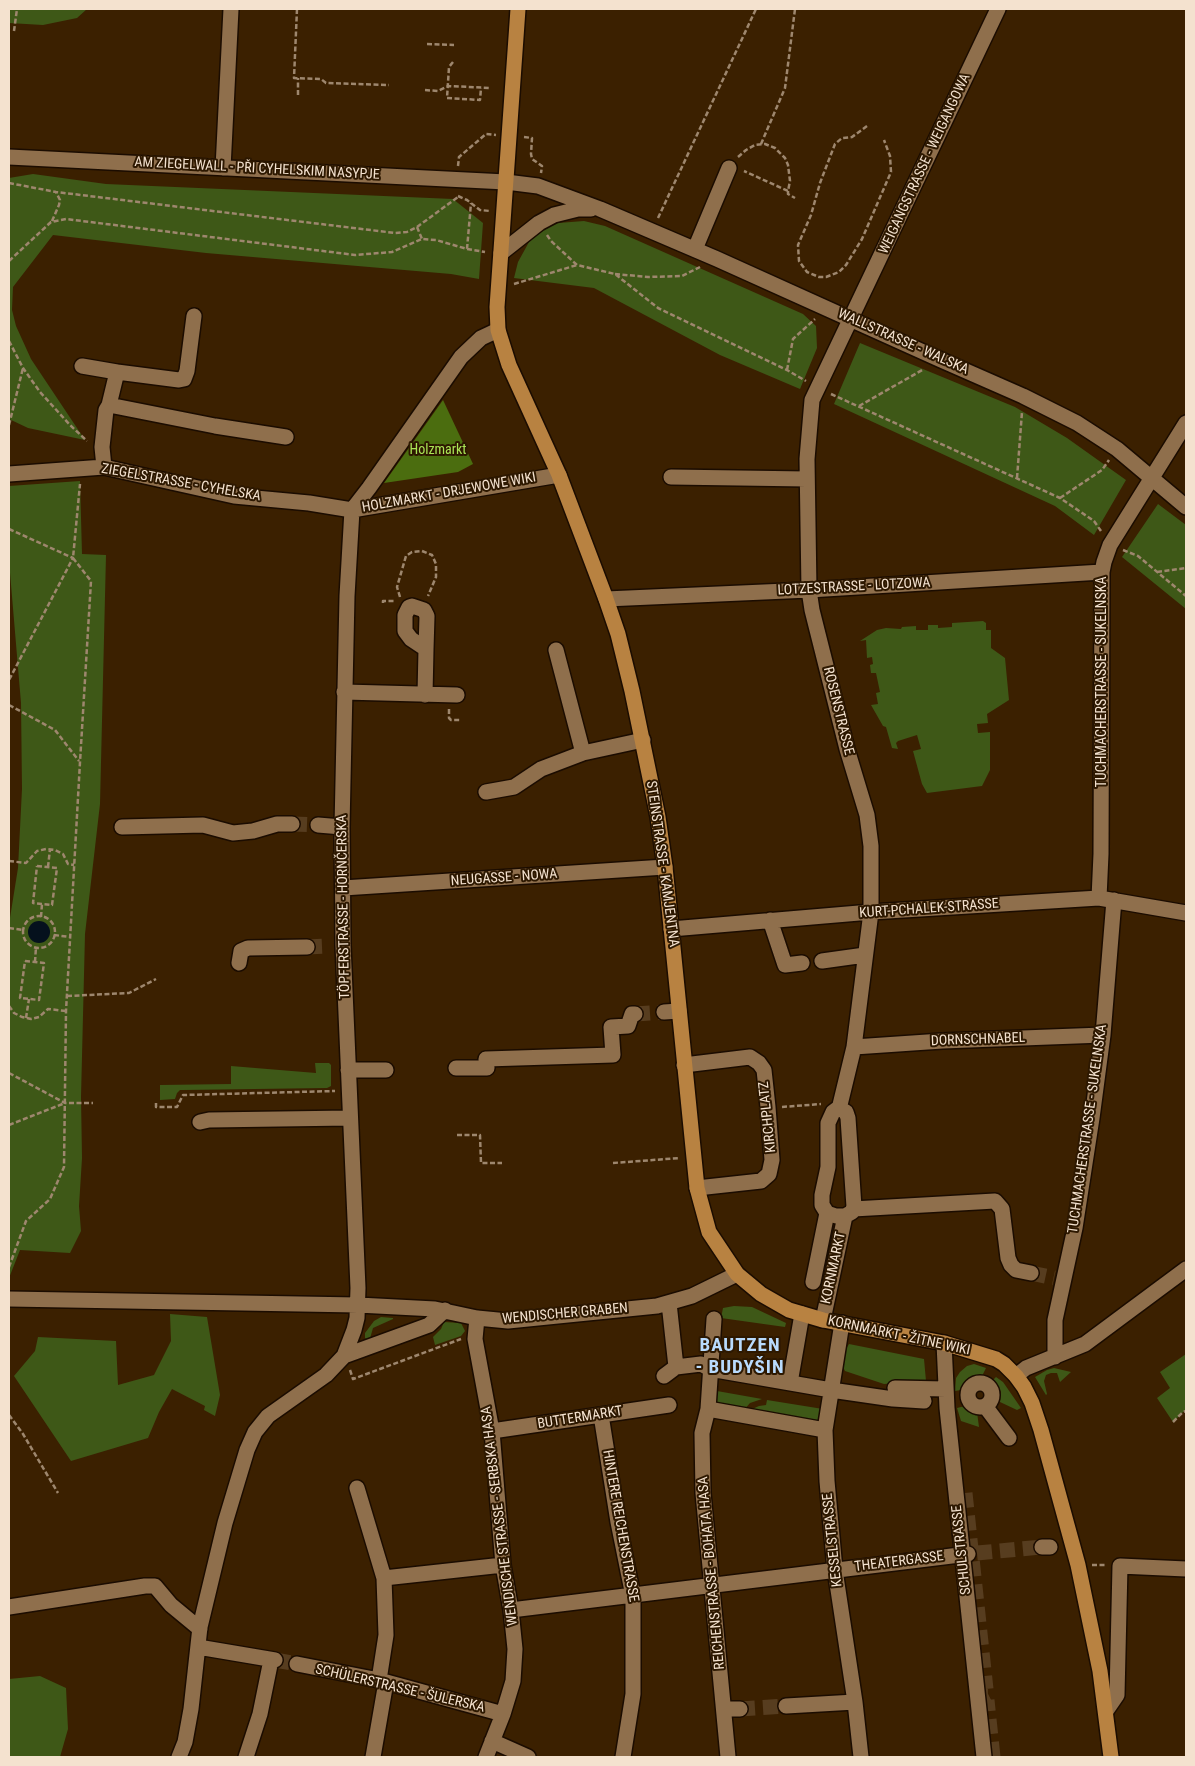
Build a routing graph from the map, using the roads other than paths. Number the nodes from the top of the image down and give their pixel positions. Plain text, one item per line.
1 (231, 9) edge
2 (518, 9) edge
3 (998, 9) edge
4 (9, 157) edge
5 (730, 167) road end
6 (223, 168) junction
7 (506, 182) junction
8 (600, 209) junction
9 (695, 249) junction
10 (501, 253) junction
11 (194, 316) dead end
12 (851, 318) junction
13 (498, 330) junction
14 (82, 366) dead end
15 (117, 372) junction
16 (109, 404) junction
17 (1186, 424) edge
18 (286, 437) dead end
19 (104, 467) junction
20 (9, 474) edge
21 (559, 475) junction
22 (670, 477) dead end
23 (807, 479) junction
24 (1152, 479) junction
25 (1186, 507) edge
26 (352, 510) junction
27 (1102, 572) junction
28 (809, 590) junction
29 (606, 599) junction
30 (426, 649) junction
31 (556, 650) dead end
32 (344, 692) junction
33 (425, 695) junction
34 (457, 695) dead end
35 (644, 740) junction
36 (583, 753) junction
37 (486, 792) dead end
38 (292, 824) tunnel mouth
39 (318, 825) tunnel mouth
40 (122, 827) dead end
41 (342, 827) junction
42 (665, 867) junction
43 (343, 888) junction
44 (1106, 899) junction
45 (871, 912) junction
46 (1186, 913) edge
47 (770, 920) junction
48 (671, 929) junction
49 (307, 947) tunnel mouth
50 (865, 956) junction
51 (822, 961) dead end
52 (239, 963) dead end
53 (802, 963) dead end
54 (679, 1011) junction
55 (664, 1012) tunnel mouth
56 (635, 1014) tunnel mouth
57 (1103, 1035) junction
58 (854, 1047) junction
59 (684, 1066) junction
60 (456, 1068) dead end
61 (348, 1070) junction
62 (386, 1070) dead end
63 (840, 1106) junction
64 (350, 1118) junction
65 (200, 1122) dead end
66 (697, 1188) junction
67 (849, 1212) junction
68 (827, 1213) junction
69 (1186, 1269) edge
70 (737, 1274) junction
71 (1031, 1274) tunnel mouth
72 (813, 1282) dead end
73 (9, 1299) edge
74 (669, 1303) junction
75 (358, 1305) junction
76 (444, 1310) junction
77 (802, 1314) junction
78 (477, 1318) junction
79 (714, 1319) dead end
80 (823, 1320) junction
81 (842, 1323) junction
82 (944, 1343) junction
83 (344, 1356) junction
84 (1055, 1356) junction
85 (710, 1369) junction
86 (1016, 1376) junction
87 (790, 1383) junction
88 (894, 1388) dead end
89 (831, 1390) junction
90 (946, 1394) junction
91 (669, 1405) dead end
92 (708, 1409) junction
93 (601, 1415) junction
94 (825, 1430) junction
95 (492, 1431) junction
96 (1009, 1438) dead end
97 (953, 1465) junction
98 (357, 1488) dead end
99 (965, 1493) tunnel mouth
100 (971, 1554) junction
101 (503, 1565) junction
102 (1186, 1569) edge
103 (835, 1570) junction
104 (384, 1578) junction
105 (711, 1586) junction
106 (633, 1596) junction
107 (9, 1607) edge
108 (511, 1610) junction
109 (200, 1629) junction
110 (198, 1648) junction
111 (297, 1664) tunnel mouth
112 (383, 1681) junction
113 (855, 1702) junction
114 (786, 1706) tunnel mouth
115 (724, 1709) junction
116 (740, 1709) tunnel mouth
117 (1106, 1711) junction
118 (503, 1714) junction
119 (492, 1741) junction
120 (179, 1757) edge
121 (246, 1757) edge
122 (373, 1757) edge
123 (486, 1757) edge
124 (528, 1757) edge
125 (624, 1757) edge
126 (728, 1757) edge
127 (861, 1757) edge
128 (984, 1757) edge
129 (1111, 1757) edge

1 - 6 street
2 - 7 main road
3 - 12 street, WEIGANGSTRASSE - WEIGANGOWA
4 - 6 street, AM ZIEGELWALL - PŘI CYHELSKIM NASYPJE
5 - 9 street
6 - 7 street, AM ZIEGELWALL - PŘI CYHELSKIM NASYPJE
7 - 8 street, WALLSTRASSE - WALSKA
7 - 10 main road
8 - 9 street, WALLSTRASSE - WALSKA
8 - 10 street, WALLSTRASSE - WALSKA
9 - 12 street, WALLSTRASSE - WALSKA
10 - 13 main road
11 - 15 street
12 - 23 street, ROSENSTRASSE
12 - 24 street, WALLSTRASSE - WALSKA
13 - 21 main road, STEINSTRASSE - KAMJENTNA
13 - 26 street, HOLZMARKT - DRJEWOWE WIKI
14 - 15 street
15 - 16 street
16 - 18 street
16 - 19 street
17 - 24 street, TUCHMACHERSTRASSE - SUKELNSKA
19 - 20 street, ZIEGELSTRASSE - CYHELSKA
19 - 26 street, ZIEGELSTRASSE - CYHELSKA
21 - 26 street, HOLZMARKT - DRJEWOWE WIKI
21 - 29 main road, STEINSTRASSE - KAMJENTNA
22 - 23 street
23 - 28 street, ROSENSTRASSE
24 - 25 street, WALLSTRASSE - WALSKA
24 - 27 street, TUCHMACHERSTRASSE - SUKELNSKA
26 - 32 street, TÖPFERSTRASSE - HORNČERSKA
27 - 28 street, LOTZESTRASSE - LOTZOWA
27 - 44 street, TUCHMACHERSTRASSE - SUKELNSKA
28 - 29 street, LOTZESTRASSE - LOTZOWA
28 - 45 street, ROSENSTRASSE
29 - 35 main road, STEINSTRASSE - KAMJENTNA
30 - 30 street
30 - 33 street
31 - 36 street
32 - 33 street
32 - 41 street, TÖPFERSTRASSE - HORNČERSKA
33 - 34 street
35 - 36 street
35 - 42 main road, STEINSTRASSE - KAMJENTNA
36 - 37 street
38 - 40 street
39 - 41 street
41 - 43 street, TÖPFERSTRASSE - HORNČERSKA
42 - 43 street, NEUGASSE - NOWA
42 - 48 main road, STEINSTRASSE - KAMJENTNA
43 - 61 street, TÖPFERSTRASSE - HORNČERSKA
44 - 45 street, KURT-PCHALEK-STRASSE
44 - 46 street, KURT-PCHALEK-STRASSE
44 - 57 street, TUCHMACHERSTRASSE - SUKELNSKA
45 - 47 street, KURT-PCHALEK-STRASSE
45 - 50 street, ROSENSTRASSE
47 - 48 street, KURT-PCHALEK-STRASSE
47 - 53 street
48 - 54 main road, STEINSTRASSE - KAMJENTNA
49 - 52 street
50 - 51 street
50 - 58 street, ROSENSTRASSE
54 - 55 street
54 - 59 main road, STEINSTRASSE - KAMJENTNA
56 - 60 street
57 - 58 street, DORNSCHNABEL
57 - 84 street, TUCHMACHERSTRASSE - SUKELNSKA
58 - 63 street, ROSENSTRASSE
59 - 66 main road, STEINSTRASSE - KAMJENTNA
59 - 66 street, KIRCHPLATZ
61 - 62 street
61 - 64 street, TÖPFERSTRASSE - HORNČERSKA
63 - 67 street, KORNMARKT
63 - 68 street, ROSENSTRASSE
64 - 65 street
64 - 75 street, TÖPFERSTRASSE - HORNČERSKA
66 - 70 main road, STEINSTRASSE - KAMJENTNA
67 - 68 street
67 - 71 street
67 - 80 street, KORNMARKT
68 - 72 street
69 - 84 street
70 - 74 street, WENDISCHER GRABEN
70 - 77 main road, KORNMARKT - ŽITNE WIKI
73 - 75 street, WENDISCHER GRABEN
74 - 78 street, WENDISCHER GRABEN
74 - 85 street
75 - 76 street, WENDISCHER GRABEN
75 - 83 street, TÖPFERSTRASSE - HORNČERSKA
76 - 78 street, WENDISCHER GRABEN
76 - 83 street
77 - 80 main road, KORNMARKT - ŽITNE WIKI
77 - 87 street
78 - 95 street, WENDISCHE STRASSE - SERBSKA HASA
79 - 85 street, REICHENSTRASSE - BOHATA HASA
80 - 81 main road, KORNMARKT - ŽITNE WIKI
81 - 82 main road, KORNMARKT - ŽITNE WIKI
81 - 89 street, KESSELSTRASSE
82 - 86 main road, KORNMARKT - ŽITNE WIKI
82 - 90 street, SCHULSTRASSE
83 - 109 street
84 - 86 street
85 - 87 street
85 - 92 street, REICHENSTRASSE - BOHATA HASA
86 - 117 main road, KORNMARKT - ŽITNE WIKI
87 - 89 street
88 - 90 street
89 - 90 street
89 - 94 street, KESSELSTRASSE
90 - 96 street
90 - 97 street, SCHULSTRASSE
91 - 93 street, BUTTERMARKT
92 - 94 street
92 - 105 street, REICHENSTRASSE - BOHATA HASA
93 - 95 street, BUTTERMARKT
93 - 106 street, HINTERE REICHENSTRASSE
94 - 103 street, KESSELSTRASSE
95 - 101 street, WENDISCHE STRASSE - SERBSKA HASA
97 - 99 street
97 - 100 street, SCHULSTRASSE
98 - 104 street
100 - 103 street, THEATERGASSE
100 - 128 street, SCHULSTRASSE
101 - 104 street
101 - 108 street, WENDISCHE STRASSE - SERBSKA HASA
102 - 117 street
103 - 105 street, THEATERGASSE
103 - 113 street, KESSELSTRASSE
104 - 112 street
105 - 106 street, THEATERGASSE
105 - 115 street, REICHENSTRASSE - BOHATA HASA
106 - 108 street, THEATERGASSE
106 - 125 street, HINTERE REICHENSTRASSE
107 - 109 street
108 - 118 street, WENDISCHE STRASSE - SERBSKA HASA
109 - 110 street
110 - 120 street
110 - 121 street
111 - 112 street, SCHÜLERSTRASSE - ŠULERSKA
112 - 118 street, SCHÜLERSTRASSE - ŠULERSKA
112 - 122 street
113 - 114 street
113 - 127 street, KESSELSTRASSE
115 - 116 street
115 - 126 street, REICHENSTRASSE - BOHATA HASA
117 - 129 main road, KORNMARKT - ŽITNE WIKI
118 - 119 street, WENDISCHE STRASSE - SERBSKA HASA
119 - 123 street, WENDISCHE STRASSE - SERBSKA HASA
119 - 124 street

